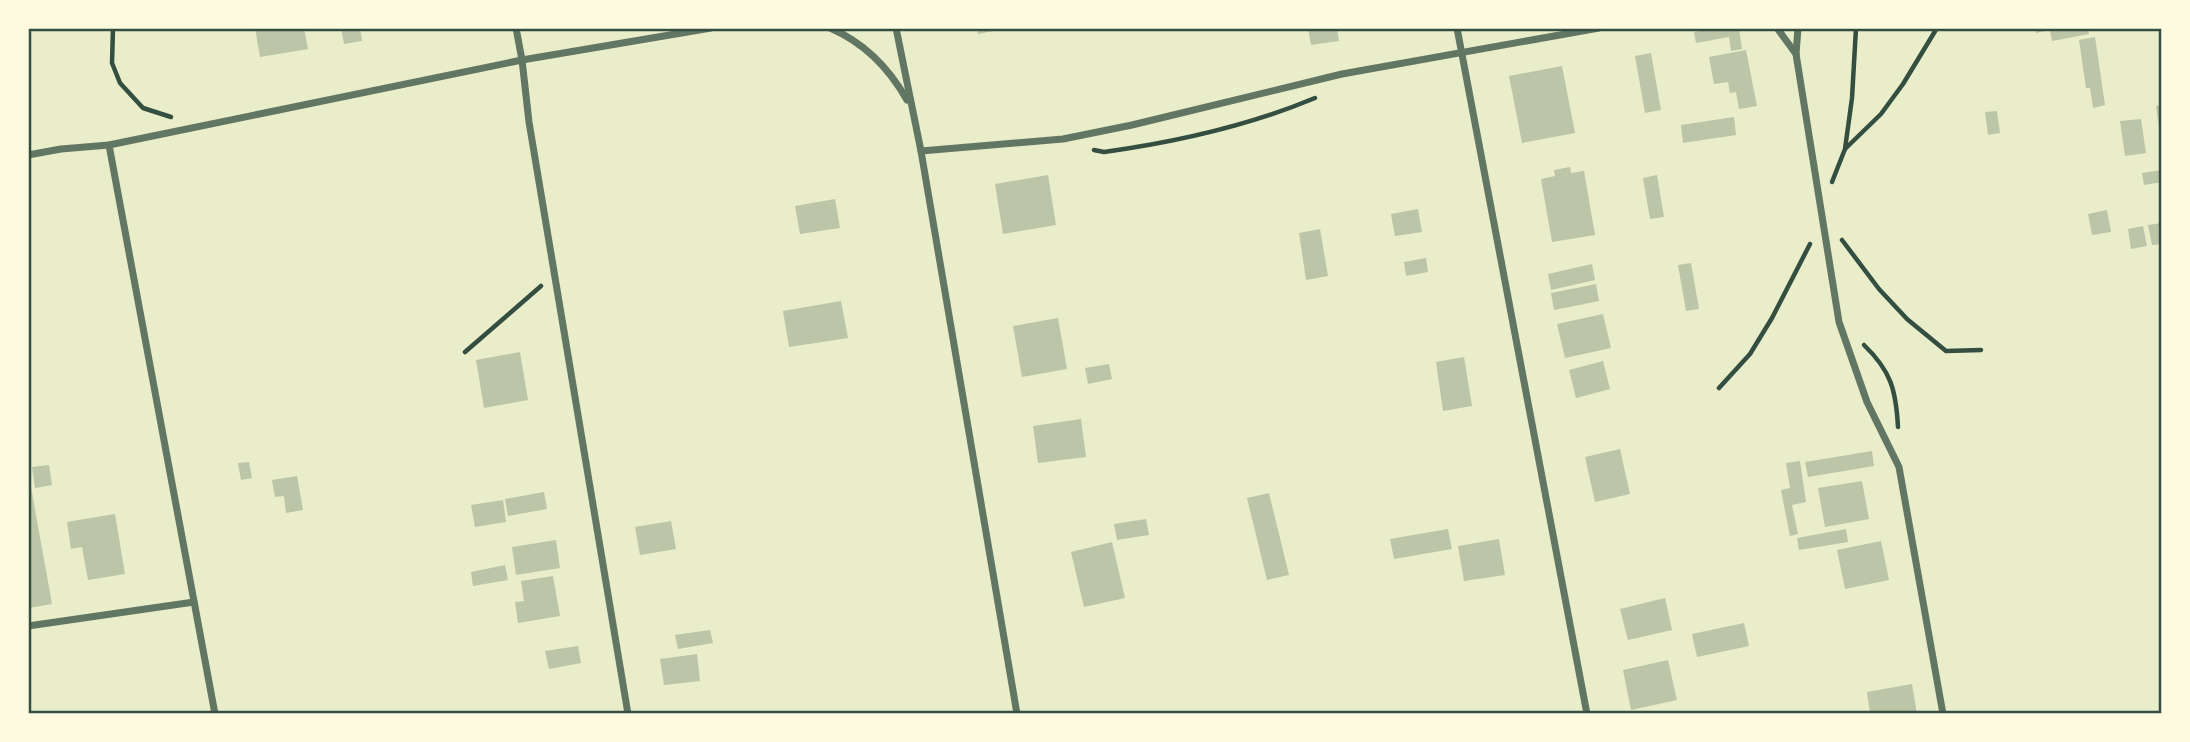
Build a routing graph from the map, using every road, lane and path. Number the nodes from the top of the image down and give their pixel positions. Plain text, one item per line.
1 (113, 28) edge
2 (516, 28) edge
3 (711, 28) edge
4 (830, 28) edge
5 (895, 28) edge
6 (1457, 28) edge
7 (1599, 28) edge
8 (1777, 28) edge
9 (1798, 28) edge
10 (1856, 28) edge
11 (1937, 28) edge
12 (1462, 51) junction
13 (1796, 54) junction
14 (522, 60) junction
15 (912, 107) junction
16 (198, 126) junction
17 (109, 145) junction
18 (1845, 149) junction
19 (921, 151) junction
20 (28, 155) edge
21 (1832, 184) dead end
22 (1821, 221) junction
23 (554, 274) junction
24 (1839, 322) junction
25 (1981, 350) dead end
26 (465, 352) dead end
27 (1719, 388) dead end
28 (1898, 432) dead end
29 (194, 602) junction
30 (28, 626) edge
31 (215, 714) edge
32 (628, 714) edge
33 (1017, 714) edge
34 (1587, 714) edge
35 (1943, 714) edge

1 - 16 path
2 - 14 street
3 - 14 street
4 - 15 street
5 - 15 street
6 - 12 street
7 - 12 street
8 - 13 street
9 - 13 street
10 - 18 path
11 - 18 path
12 - 19 street
12 - 34 street
13 - 22 street
14 - 16 street
14 - 23 street
15 - 19 street
16 - 17 street
17 - 20 street
17 - 29 street
18 - 21 path
19 - 33 street
22 - 24 street
22 - 25 path
22 - 27 path
23 - 26 path
23 - 32 street
24 - 28 path
24 - 35 street
29 - 30 street
29 - 31 street

